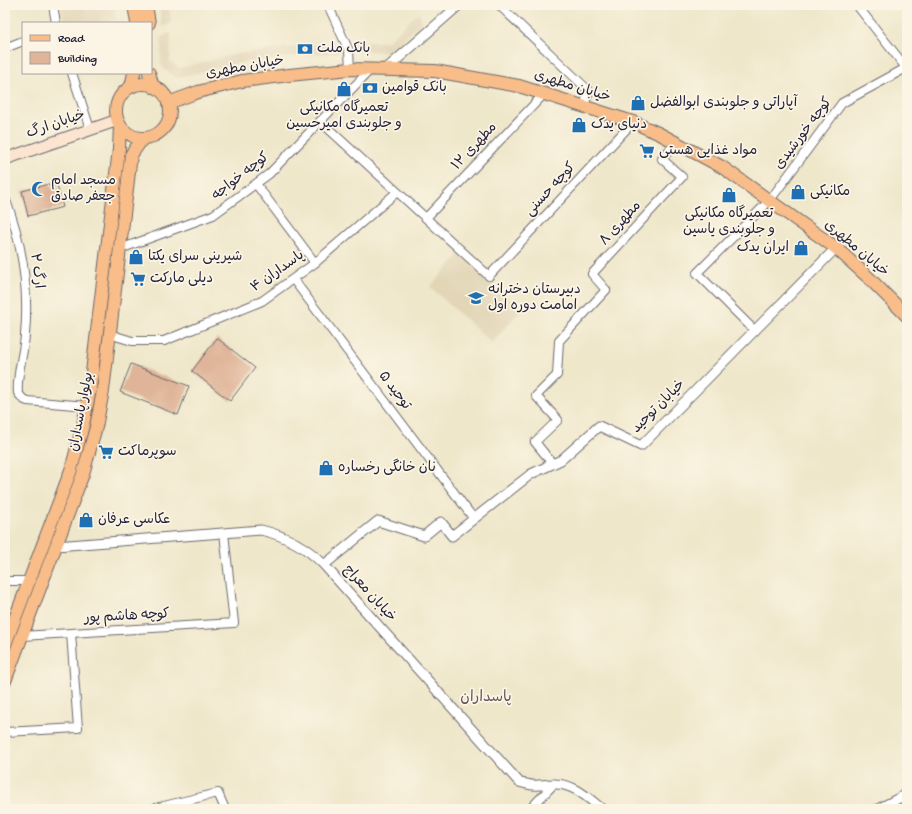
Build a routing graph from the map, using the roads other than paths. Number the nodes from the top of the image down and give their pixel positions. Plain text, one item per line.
1 (53, 5) edge
2 (134, 5) edge
3 (146, 5) edge
4 (328, 5) edge
5 (458, 5) edge
6 (499, 5) edge
7 (863, 5) edge
8 (56, 22) edge
9 (137, 22) edge
10 (148, 22) edge
11 (22, 41) edge
12 (5, 48) edge
13 (350, 69) junction
14 (906, 69) edge
15 (370, 70) junction
16 (384, 70) junction
17 (72, 74) edge
18 (134, 74) edge
19 (149, 74) edge
20 (131, 87) junction
21 (153, 87) junction
22 (544, 94) junction
23 (168, 103) junction
24 (584, 106) junction
25 (320, 121) junction
26 (119, 122) junction
27 (633, 122) junction
28 (90, 129) junction
29 (143, 138) junction
30 (676, 142) junction
31 (5, 159) edge
32 (256, 184) junction
33 (397, 192) junction
34 (5, 198) edge
35 (770, 200) junction
36 (426, 218) junction
37 (836, 248) junction
38 (120, 249) junction
39 (315, 263) junction
40 (293, 279) junction
41 (907, 316) edge
42 (755, 331) junction
43 (109, 334) junction
44 (87, 406) junction
45 (553, 464) junction
46 (474, 518) junction
47 (224, 533) junction
48 (56, 546) junction
49 (324, 565) junction
50 (5, 581) edge
51 (29, 581) junction
52 (71, 633) junction
53 (22, 636) junction
54 (5, 645) edge
55 (5, 681) edge
56 (5, 732) edge
57 (554, 784) junction
58 (907, 794) edge
59 (151, 809) edge
60 (225, 809) edge
61 (530, 809) edge
62 (602, 809) edge
63 (878, 809) edge

1 - 8 street
2 - 9 main road
3 - 10 main road
4 - 13 street
5 - 16 street
6 - 24 street
7 - 14 street
11 - 12 street
13 - 15 main road, خیابان مطهری
13 - 23 main road, خیابان مطهری
14 - 35 street, کوچه خورشیدی
15 - 16 main road, خیابان مطهری
15 - 25 street, کوچه خواجه
16 - 22 main road, خیابان مطهری
17 - 28 street
18 - 20 main road
19 - 21 main road
20 - 21 main road
20 - 26 main road
21 - 23 main road
22 - 24 main road, خیابان مطهری
22 - 36 street, مطهری ۱۲
23 - 29 main road
24 - 27 main road, خیابان مطهری
25 - 32 street, کوچه خواجه
25 - 33 street
26 - 28 main road, خیابان ارگ
26 - 29 main road
26 - 44 main road, بولوار پاسداران
27 - 30 main road, خیابان مطهری
27 - 36 street, کوچه حسنی
28 - 31 main road, خیابان ارگ
29 - 38 main road, بولوار پاسداران
30 - 35 main road, خیابان مطهری
30 - 45 street, مطهری ۸
32 - 38 street, کوچه خواجه
32 - 39 street
33 - 36 street
33 - 39 street, پاسداران ۴
34 - 44 street, ارگ ۲
35 - 37 main road, خیابان مطهری
35 - 42 street, کوچه خورشیدی
37 - 41 main road, خیابان مطهری
37 - 42 street, خیابان توحید
38 - 43 main road, بولوار پاسداران
39 - 40 street, پاسداران ۴
40 - 43 street, پاسداران ۴
40 - 46 street, توحید ۵
42 - 45 street, خیابان توحید
43 - 48 main road, بولوار پاسداران
44 - 51 main road, بولوار پاسداران
45 - 46 street, خیابان توحید
46 - 49 street, خیابان توحید
47 - 48 street, خیابان معراج
47 - 49 street, خیابان معراج
47 - 52 street, کوچه هاشم پور
48 - 53 main road, بولوار پاسداران
49 - 57 street, خیابان معراج
50 - 51 street
51 - 54 main road, بولوار پاسداران
52 - 53 street, کوچه هاشم پور
52 - 56 street
53 - 55 main road, بولوار پاسداران
57 - 61 street
57 - 62 street, خیابان معراج
58 - 63 street
59 - 60 street

